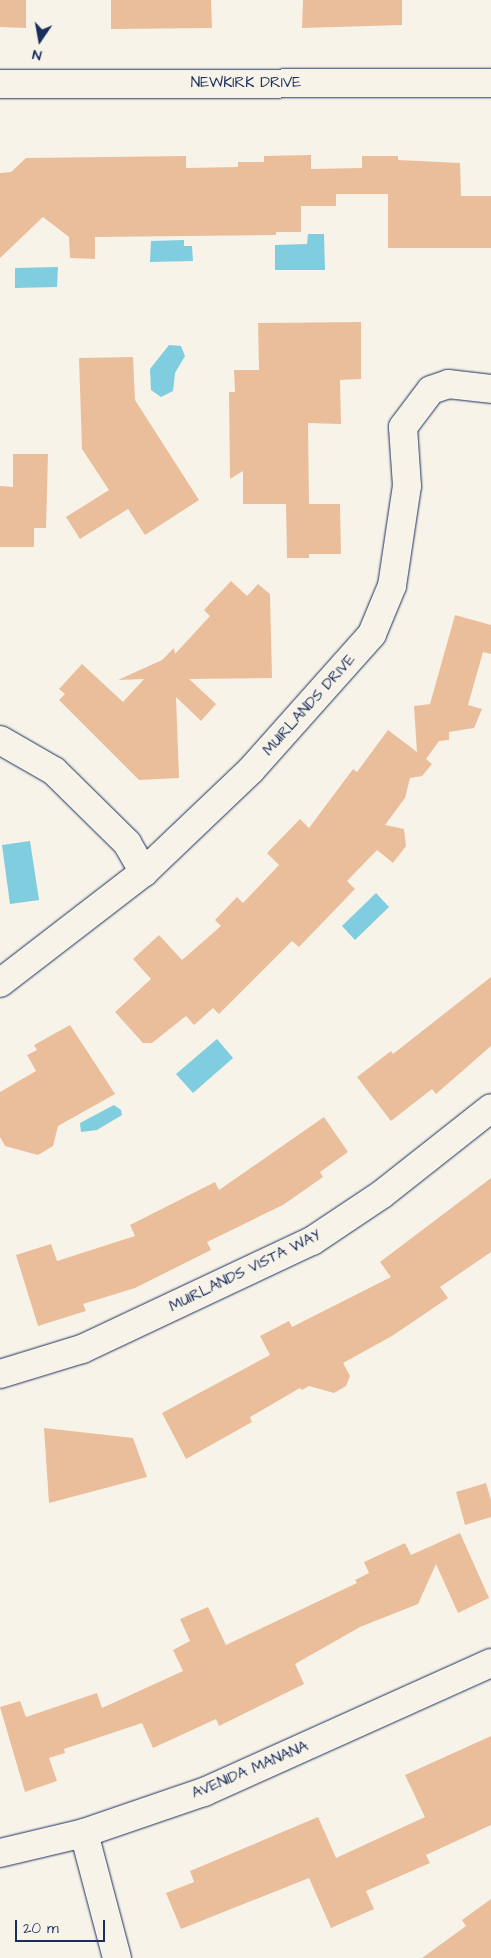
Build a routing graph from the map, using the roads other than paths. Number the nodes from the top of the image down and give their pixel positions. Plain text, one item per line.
1 (491, 83) edge
2 (0, 84) edge
3 (491, 389) edge
4 (0, 740) edge
5 (144, 872) junction
6 (0, 983) edge
7 (491, 1108) edge
8 (0, 1374) edge
9 (491, 1663) edge
10 (84, 1833) junction
11 (0, 1853) edge
12 (116, 1958) edge

1 - 2 street, NEWKIRK DRIVE
3 - 5 street, MUIRLANDS DRIVE
4 - 5 street
5 - 6 street, MUIRLANDS DRIVE
7 - 8 street, MUIRLANDS VISTA WAY
9 - 10 street, AVENIDA MANANA
10 - 11 street, AVENIDA MANANA
10 - 12 street

